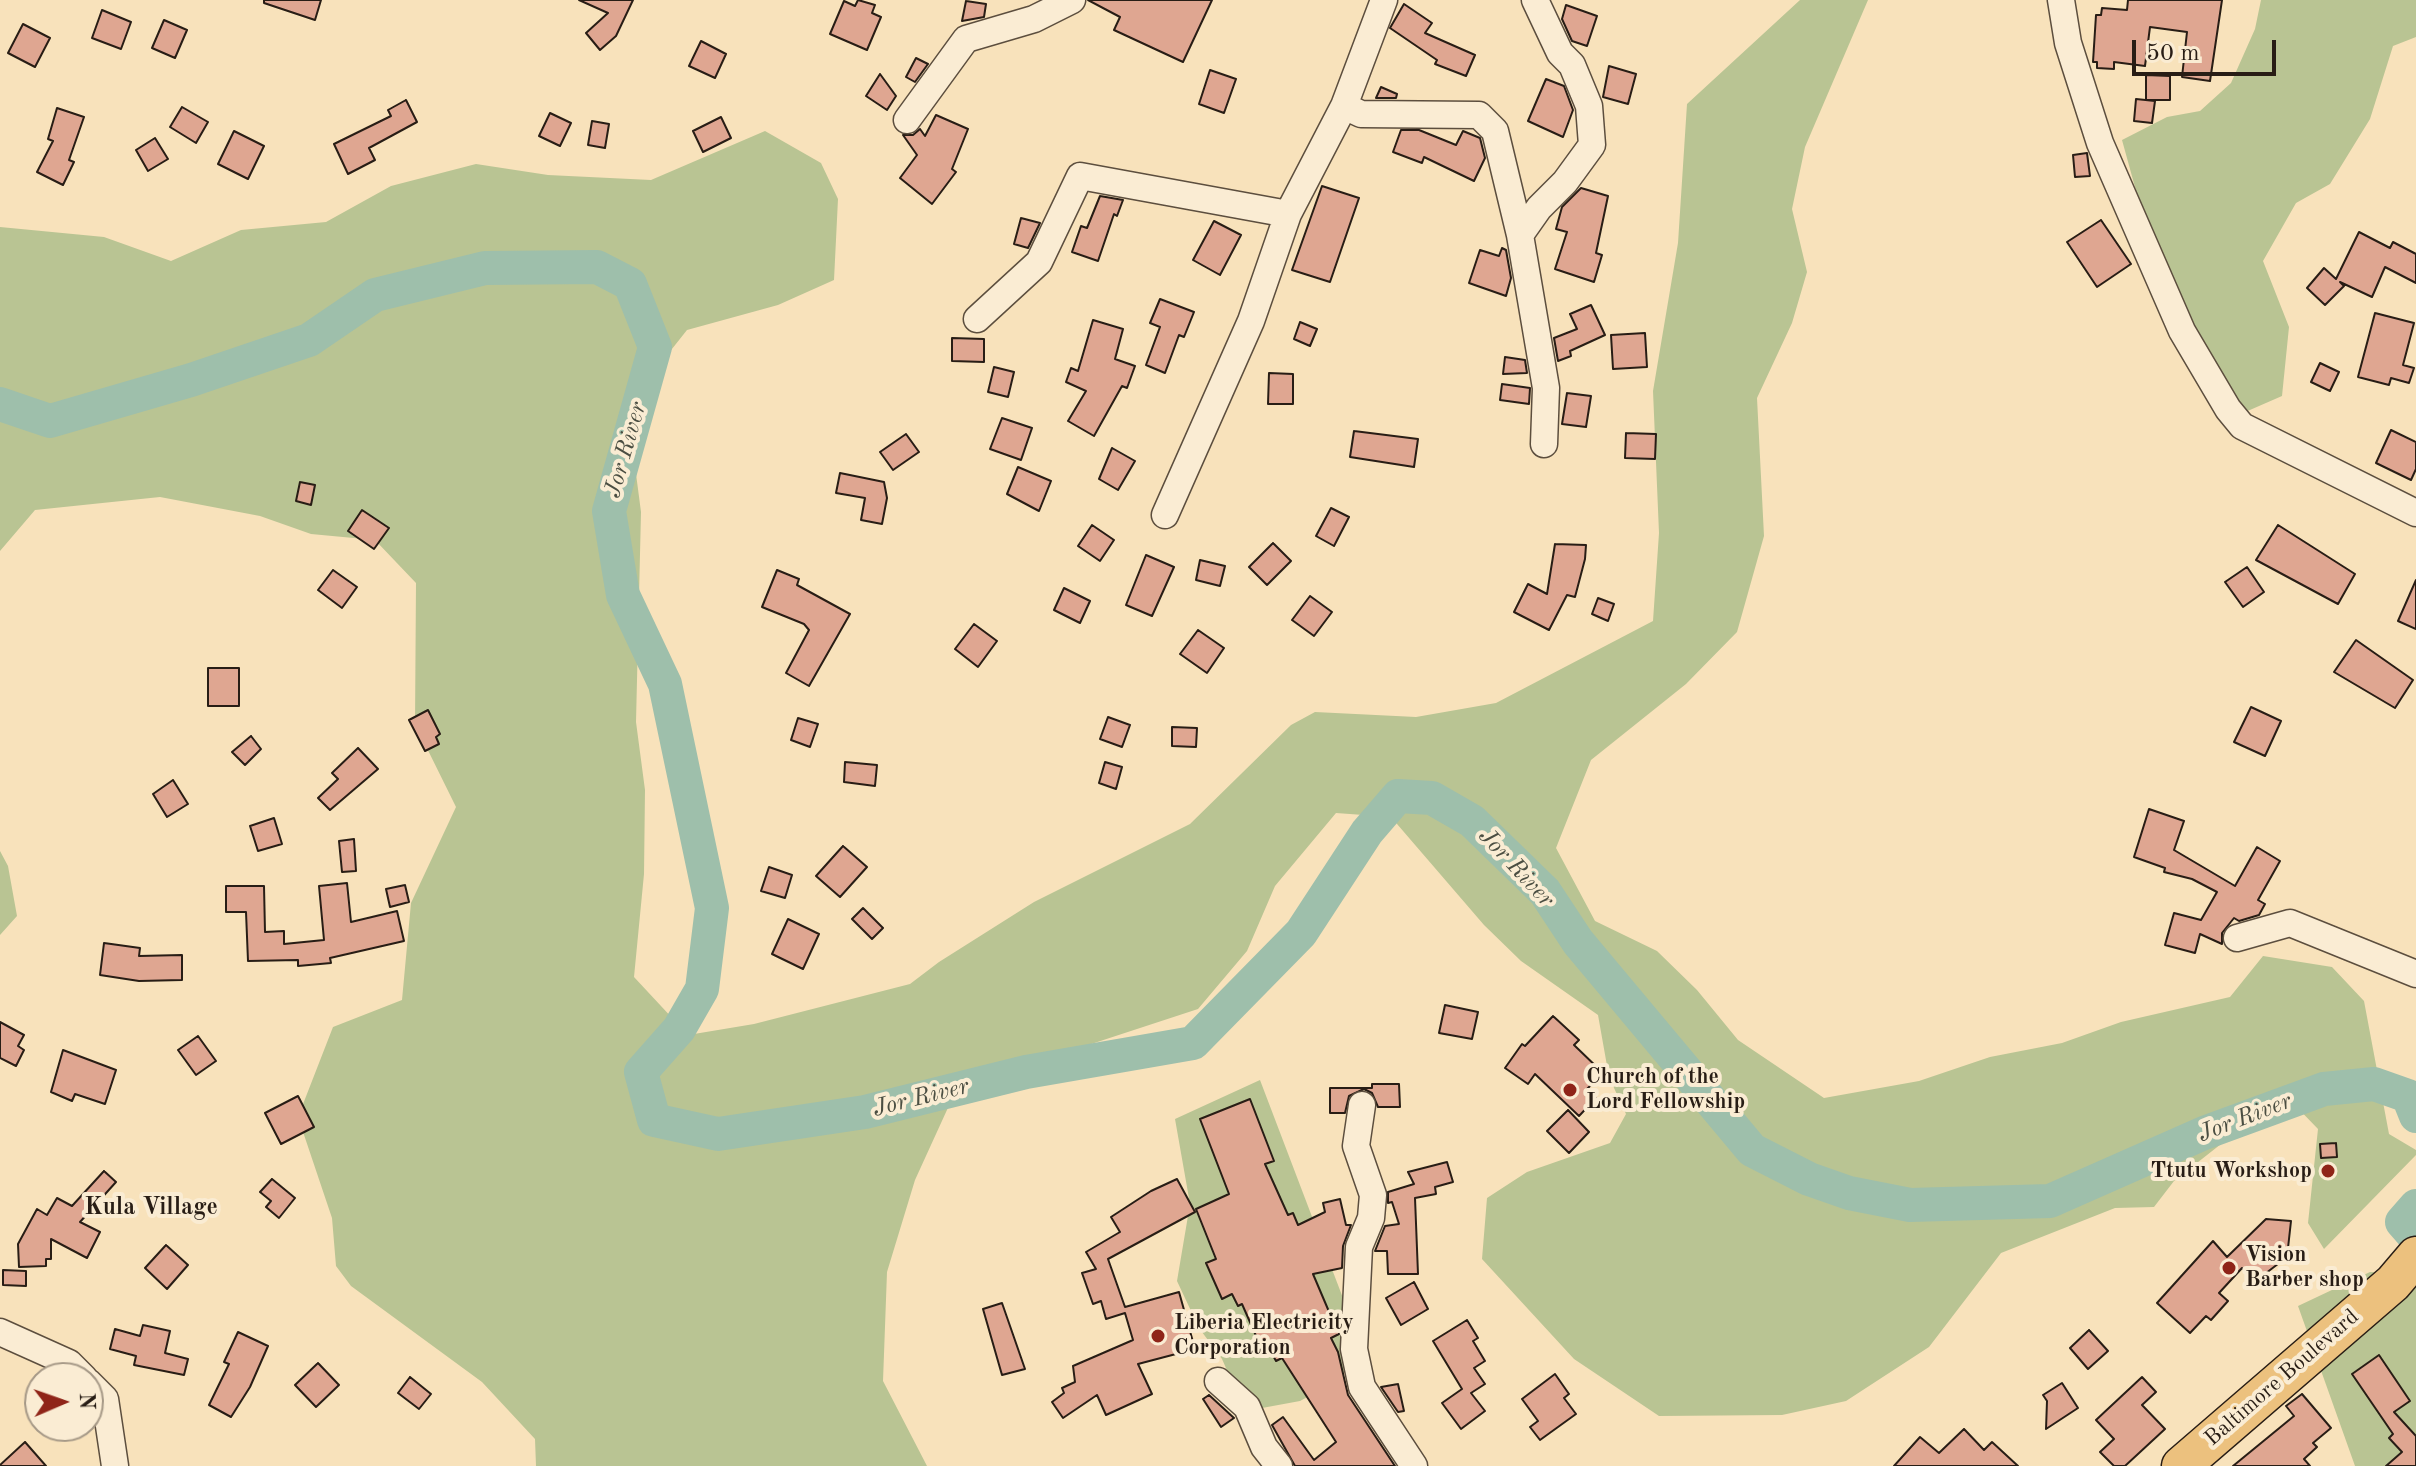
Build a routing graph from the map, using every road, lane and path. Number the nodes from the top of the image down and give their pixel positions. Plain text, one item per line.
1 (1072, 0) edge
2 (1384, 0) edge
3 (1535, 0) edge
4 (2068, 6) edge
5 (1344, 106) junction
6 (907, 120) dead end
7 (1288, 214) junction
8 (1520, 235) junction
9 (977, 319) dead end
10 (1544, 444) dead end
11 (2416, 513) edge
12 (1165, 515) dead end
13 (2237, 938) dead end
14 (2416, 974) edge
15 (1362, 1105) dead end
16 (2405, 1269) edge
17 (0, 1332) edge
18 (67, 1362) edge
19 (1218, 1381) dead end
20 (104, 1398) edge
21 (115, 1466) edge
22 (1279, 1466) edge
23 (1414, 1466) edge
24 (2181, 1466) edge

1 - 6 street
2 - 5 street
3 - 8 street
4 - 11 street
5 - 7 street
5 - 8 street
7 - 9 street
7 - 12 street
8 - 10 street
13 - 14 street
15 - 23 street
16 - 24 highway, Baltimore Boulevard
17 - 18 street
19 - 22 street
20 - 21 street

